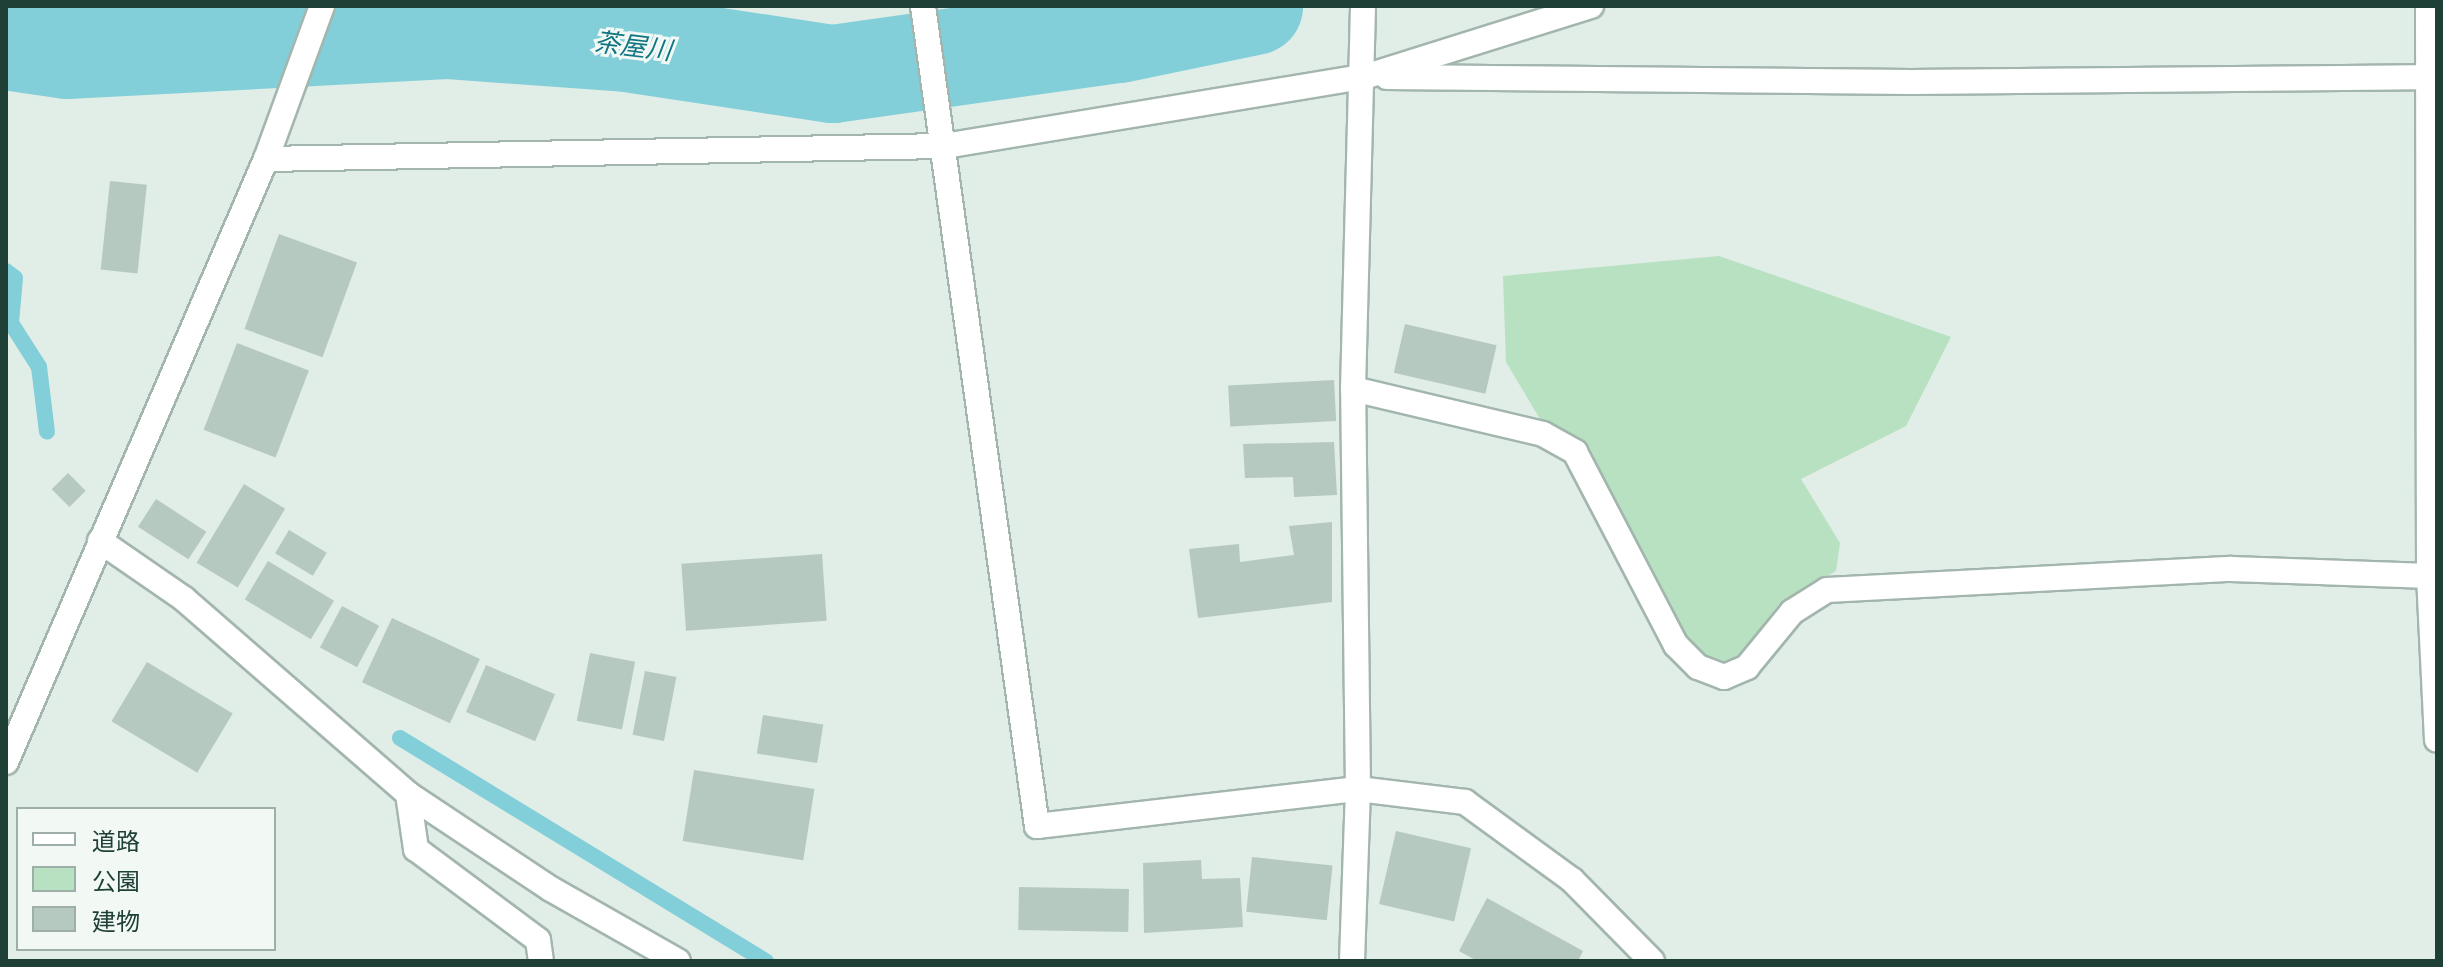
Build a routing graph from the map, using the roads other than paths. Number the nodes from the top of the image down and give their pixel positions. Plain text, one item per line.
1 (923, 6) edge
2 (1363, 6) edge
3 (1591, 6) edge
4 (2428, 6) edge
5 (320, 9) edge
6 (1363, 67) junction
7 (2433, 78) edge
8 (945, 146) junction
9 (266, 159) junction
10 (1353, 389) junction
11 (100, 541) junction
12 (2429, 576) junction
13 (2437, 740) edge
14 (6, 762) edge
15 (1358, 789) junction
16 (408, 794) junction
17 (541, 961) edge
18 (678, 961) edge
19 (1352, 961) edge
20 (1652, 961) edge

1 - 8 street
2 - 6 street
3 - 6 street
4 - 7 street
5 - 9 street
6 - 7 street
6 - 8 street
6 - 10 street
7 - 12 street
8 - 9 street
8 - 15 street
9 - 11 street
10 - 12 street
10 - 15 street
11 - 14 street
11 - 16 street
12 - 13 street
15 - 19 street
15 - 20 street
16 - 17 street
16 - 18 street

